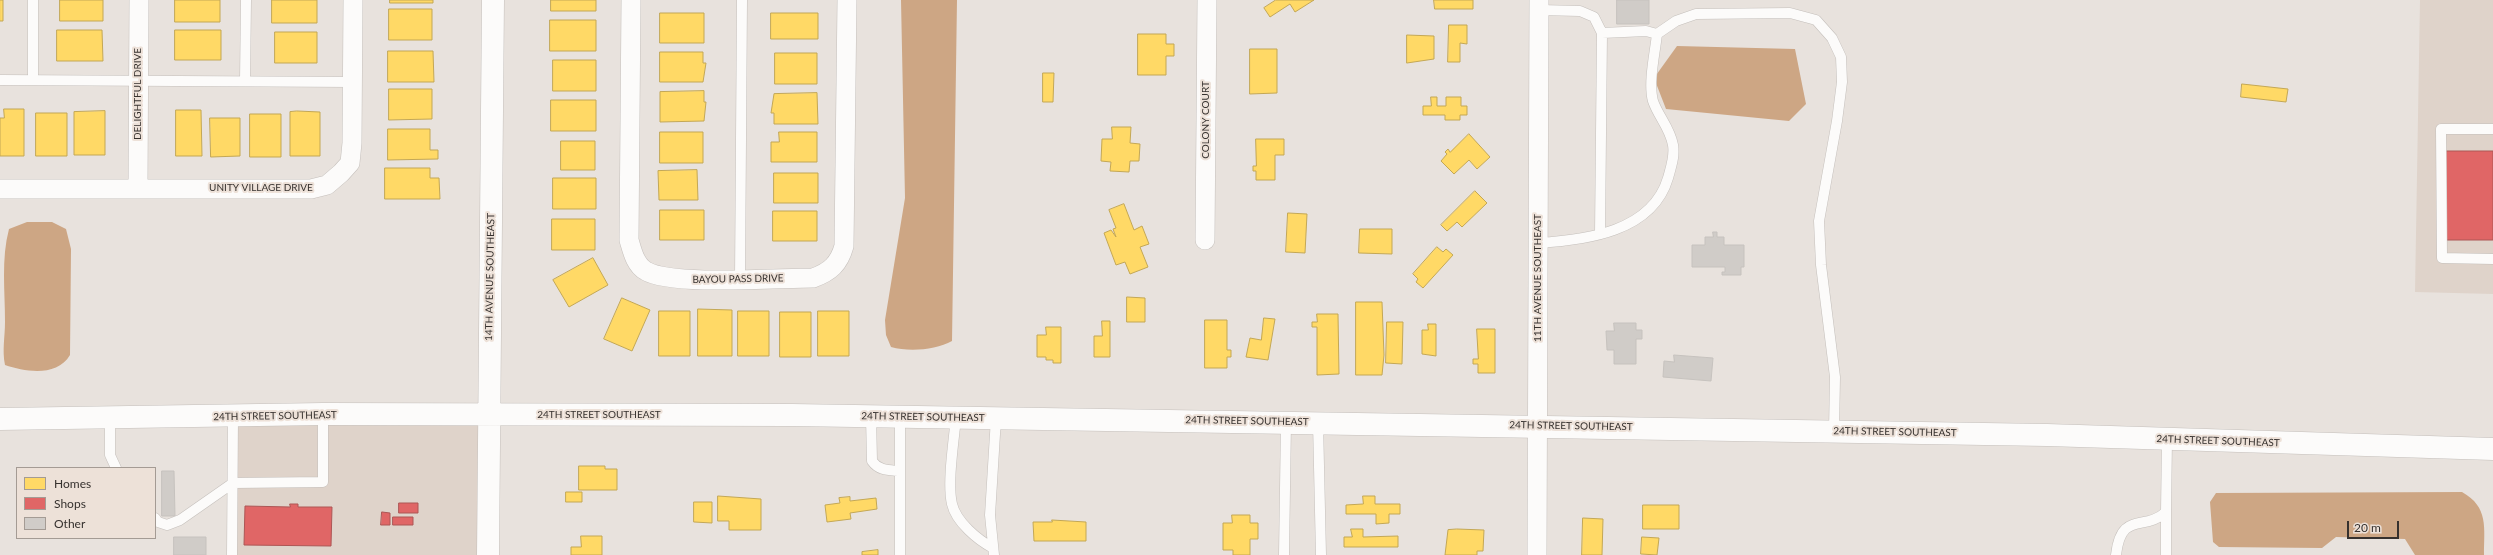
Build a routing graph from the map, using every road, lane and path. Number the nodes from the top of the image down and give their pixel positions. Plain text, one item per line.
1 (33, 0) edge
2 (139, 0) edge
3 (246, 0) edge
4 (353, 0) edge
5 (493, 0) edge
6 (631, 0) edge
7 (742, 0) edge
8 (847, 0) edge
9 (1207, 0) edge
10 (1539, 5) edge
11 (1602, 32) junction
12 (1656, 34) junction
13 (0, 80) edge
14 (33, 80) junction
15 (139, 81) junction
16 (245, 81) junction
17 (353, 82) junction
18 (2493, 129) edge
19 (138, 188) junction
20 (0, 189) edge
21 (1600, 234) junction
22 (1205, 240) dead end
23 (1538, 243) junction
24 (2493, 259) edge
25 (740, 279) junction
26 (323, 414) junction
27 (488, 415) junction
28 (233, 416) junction
29 (871, 416) junction
30 (900, 416) junction
31 (956, 417) junction
32 (996, 418) junction
33 (0, 419) edge
34 (110, 419) junction
35 (1286, 422) junction
36 (1318, 422) junction
37 (1538, 425) junction
38 (1834, 431) junction
39 (2167, 439) junction
40 (2493, 449) edge
41 (116, 467) edge
42 (900, 471) junction
43 (233, 483) junction
44 (2166, 512) junction
45 (156, 519) edge
46 (994, 551) edge
47 (232, 555) edge
48 (488, 555) edge
49 (900, 555) edge
50 (1284, 555) edge
51 (1321, 555) edge
52 (1537, 555) edge
53 (2116, 555) edge
54 (2166, 555) edge

1 - 14 lane
2 - 15 street, DELIGHTFUL DRIVE
3 - 16 lane
4 - 17 street, UNITY VILLAGE DRIVE
5 - 27 street, 14TH AVENUE SOUTHEAST
6 - 25 street, BAYOU PASS DRIVE
7 - 25 lane
8 - 25 street, BAYOU PASS DRIVE
9 - 22 street, COLONY COURT
10 - 11 lane
10 - 23 street, 11TH AVENUE SOUTHEAST
11 - 12 lane
11 - 21 lane
12 - 21 lane
12 - 38 lane
13 - 14 lane
14 - 15 lane
15 - 16 lane
15 - 19 street, DELIGHTFUL DRIVE
16 - 17 lane
17 - 19 street, UNITY VILLAGE DRIVE
18 - 24 lane
19 - 20 street, UNITY VILLAGE DRIVE
21 - 23 lane
23 - 37 street, 11TH AVENUE SOUTHEAST
26 - 27 street, 24TH STREET SOUTHEAST
26 - 28 street, 24TH STREET SOUTHEAST
26 - 43 lane
27 - 29 street, 24TH STREET SOUTHEAST
27 - 48 street, 14TH AVENUE SOUTHEAST
28 - 34 street, 24TH STREET SOUTHEAST
28 - 43 lane
29 - 30 street, 24TH STREET SOUTHEAST
29 - 42 lane
30 - 31 street, 24TH STREET SOUTHEAST
30 - 42 lane
31 - 32 street, 24TH STREET SOUTHEAST
31 - 46 lane
32 - 35 street, 24TH STREET SOUTHEAST
32 - 46 lane
33 - 34 street, 24TH STREET SOUTHEAST
34 - 41 lane
35 - 36 street, 24TH STREET SOUTHEAST
35 - 50 lane
36 - 37 street, 24TH STREET SOUTHEAST
36 - 51 lane
37 - 38 street, 24TH STREET SOUTHEAST
37 - 52 street, 11TH AVENUE SOUTHEAST
38 - 39 street, 24TH STREET SOUTHEAST
39 - 40 street, 24TH STREET SOUTHEAST
39 - 44 lane
42 - 49 lane
43 - 45 lane
43 - 47 lane
44 - 53 lane
44 - 54 lane

